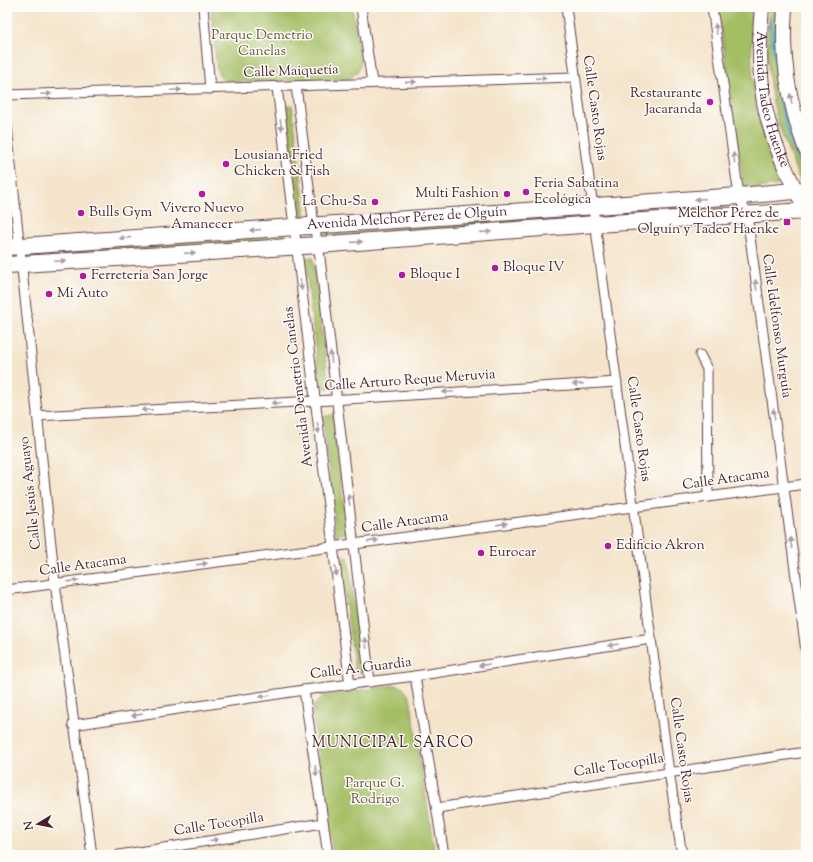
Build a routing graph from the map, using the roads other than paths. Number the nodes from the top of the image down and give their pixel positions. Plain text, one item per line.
1 (203, 7) edge
2 (361, 7) edge
3 (566, 7) edge
4 (712, 7) edge
5 (762, 7) edge
6 (785, 7) edge
7 (576, 78) junction
8 (372, 83) junction
9 (277, 86) junction
10 (296, 86) junction
11 (210, 89) junction
12 (7, 95) edge
13 (7, 128) edge
14 (806, 150) edge
15 (801, 191) edge
16 (739, 196) junction
17 (593, 206) junction
18 (806, 210) edge
19 (747, 215) junction
20 (595, 224) junction
21 (314, 226) junction
22 (294, 228) junction
23 (318, 245) junction
24 (13, 246) edge
25 (296, 246) junction
26 (14, 265) edge
27 (700, 355) dead end
28 (617, 382) junction
29 (336, 399) junction
30 (315, 401) junction
31 (37, 416) junction
32 (806, 484) edge
33 (784, 487) junction
34 (708, 497) junction
35 (634, 506) junction
36 (354, 544) junction
37 (333, 547) junction
38 (55, 584) junction
39 (7, 590) edge
40 (804, 622) edge
41 (651, 639) junction
42 (806, 651) edge
43 (415, 676) junction
44 (370, 682) junction
45 (350, 685) junction
46 (304, 690) junction
47 (73, 725) junction
48 (806, 752) edge
49 (669, 772) junction
50 (437, 808) junction
51 (324, 823) junction
52 (92, 855) edge
53 (119, 855) edge
54 (328, 855) edge
55 (444, 855) edge
56 (682, 855) edge

1 - 11 street
2 - 8 street
3 - 7 street, Calle Casto Rojas
16 -> 4 street, Calle Idelfonso Murguía
5 - 15 main road, Avenida Tadeo Haenke
14 -> 6 main road, Avenida Tadeo Haenke
8 -> 7 street, Calle Maiquetía
7 - 17 street, Calle Casto Rojas
8 - 10 street, Calle Maiquetía
9 - 10 street, Calle Maiquetía
9 - 11 street, Calle Maiquetía
9 -> 22 street, Avenida Demetrio Canelas
10 - 21 street
12 -> 11 street, Calle Maiquetía
13 - 24 street, Calle Jesús Aguayo
15 - 16 highway, Avenida Melchor Pérez de Olguín
15 - 18 main road, Avenida Tadeo Haenke
16 -> 17 highway, Avenida Melchor Pérez de Olguín
16 - 19 street, Calle Idelfonso Murguía
17 - 20 street, Calle Casto Rojas
17 - 21 highway, Avenida Melchor Pérez de Olguín
18 - 19 highway, Avenida Melchor Pérez de Olguín
19 - 20 highway, Avenida Melchor Pérez de Olguín
33 -> 19 street, Calle Idelfonso Murguía
23 -> 20 highway, Avenida Melchor Pérez de Olguín
20 - 28 street, Calle Casto Rojas
21 - 22 highway, Avenida Melchor Pérez de Olguín
21 - 23 street
22 -> 24 highway, Avenida Melchor Pérez de Olguín
22 - 25 street, Avenida Demetrio Canelas
23 - 25 highway, Avenida Melchor Pérez de Olguín
29 -> 23 street
24 - 26 street, Calle Jesús Aguayo
26 -> 25 highway, Avenida Melchor Pérez de Olguín
25 -> 30 street, Avenida Demetrio Canelas
26 - 31 street, Calle Jesús Aguayo
27 - 34 street
28 -> 29 street, Calle Arturo Reque Meruvia
28 - 35 street, Calle Casto Rojas
29 - 30 street, Calle Arturo Reque Meruvia
36 -> 29 street
30 -> 31 street, Calle Arturo Reque Meruvia
30 -> 37 street, Avenida Demetrio Canelas
31 - 38 street, Calle Jesús Aguayo
32 - 33 street, Calle Atacama
33 - 34 street, Calle Atacama
40 -> 33 street, Calle Idelfonso Murguía
34 - 35 street, Calle Atacama
36 -> 35 street, Calle Atacama
35 - 41 street, Calle Casto Rojas
36 - 37 street, Calle Atacama
44 -> 36 street
38 -> 37 street, Calle Atacama
37 -> 45 street, Avenida Demetrio Canelas
38 - 39 street, Calle Atacama
38 - 47 street, Calle Jesús Aguayo
40 - 42 street, Calle Idelfonso Murguía
41 -> 43 street, Calle A. Guardia
41 - 49 street, Calle Casto Rojas
43 - 44 street, Calle A. Guardia
43 - 50 street
44 - 45 street, Calle A. Guardia
45 - 46 street, Calle A. Guardia
46 -> 47 street, Calle A. Guardia
46 -> 51 street
47 - 52 street, Calle Jesús Aguayo
48 - 49 street, Calle Tocopilla
49 - 50 street, Calle Tocopilla
49 - 56 street, Calle Casto Rojas
50 - 55 street
53 -> 51 street, Calle Tocopilla
51 - 54 street

